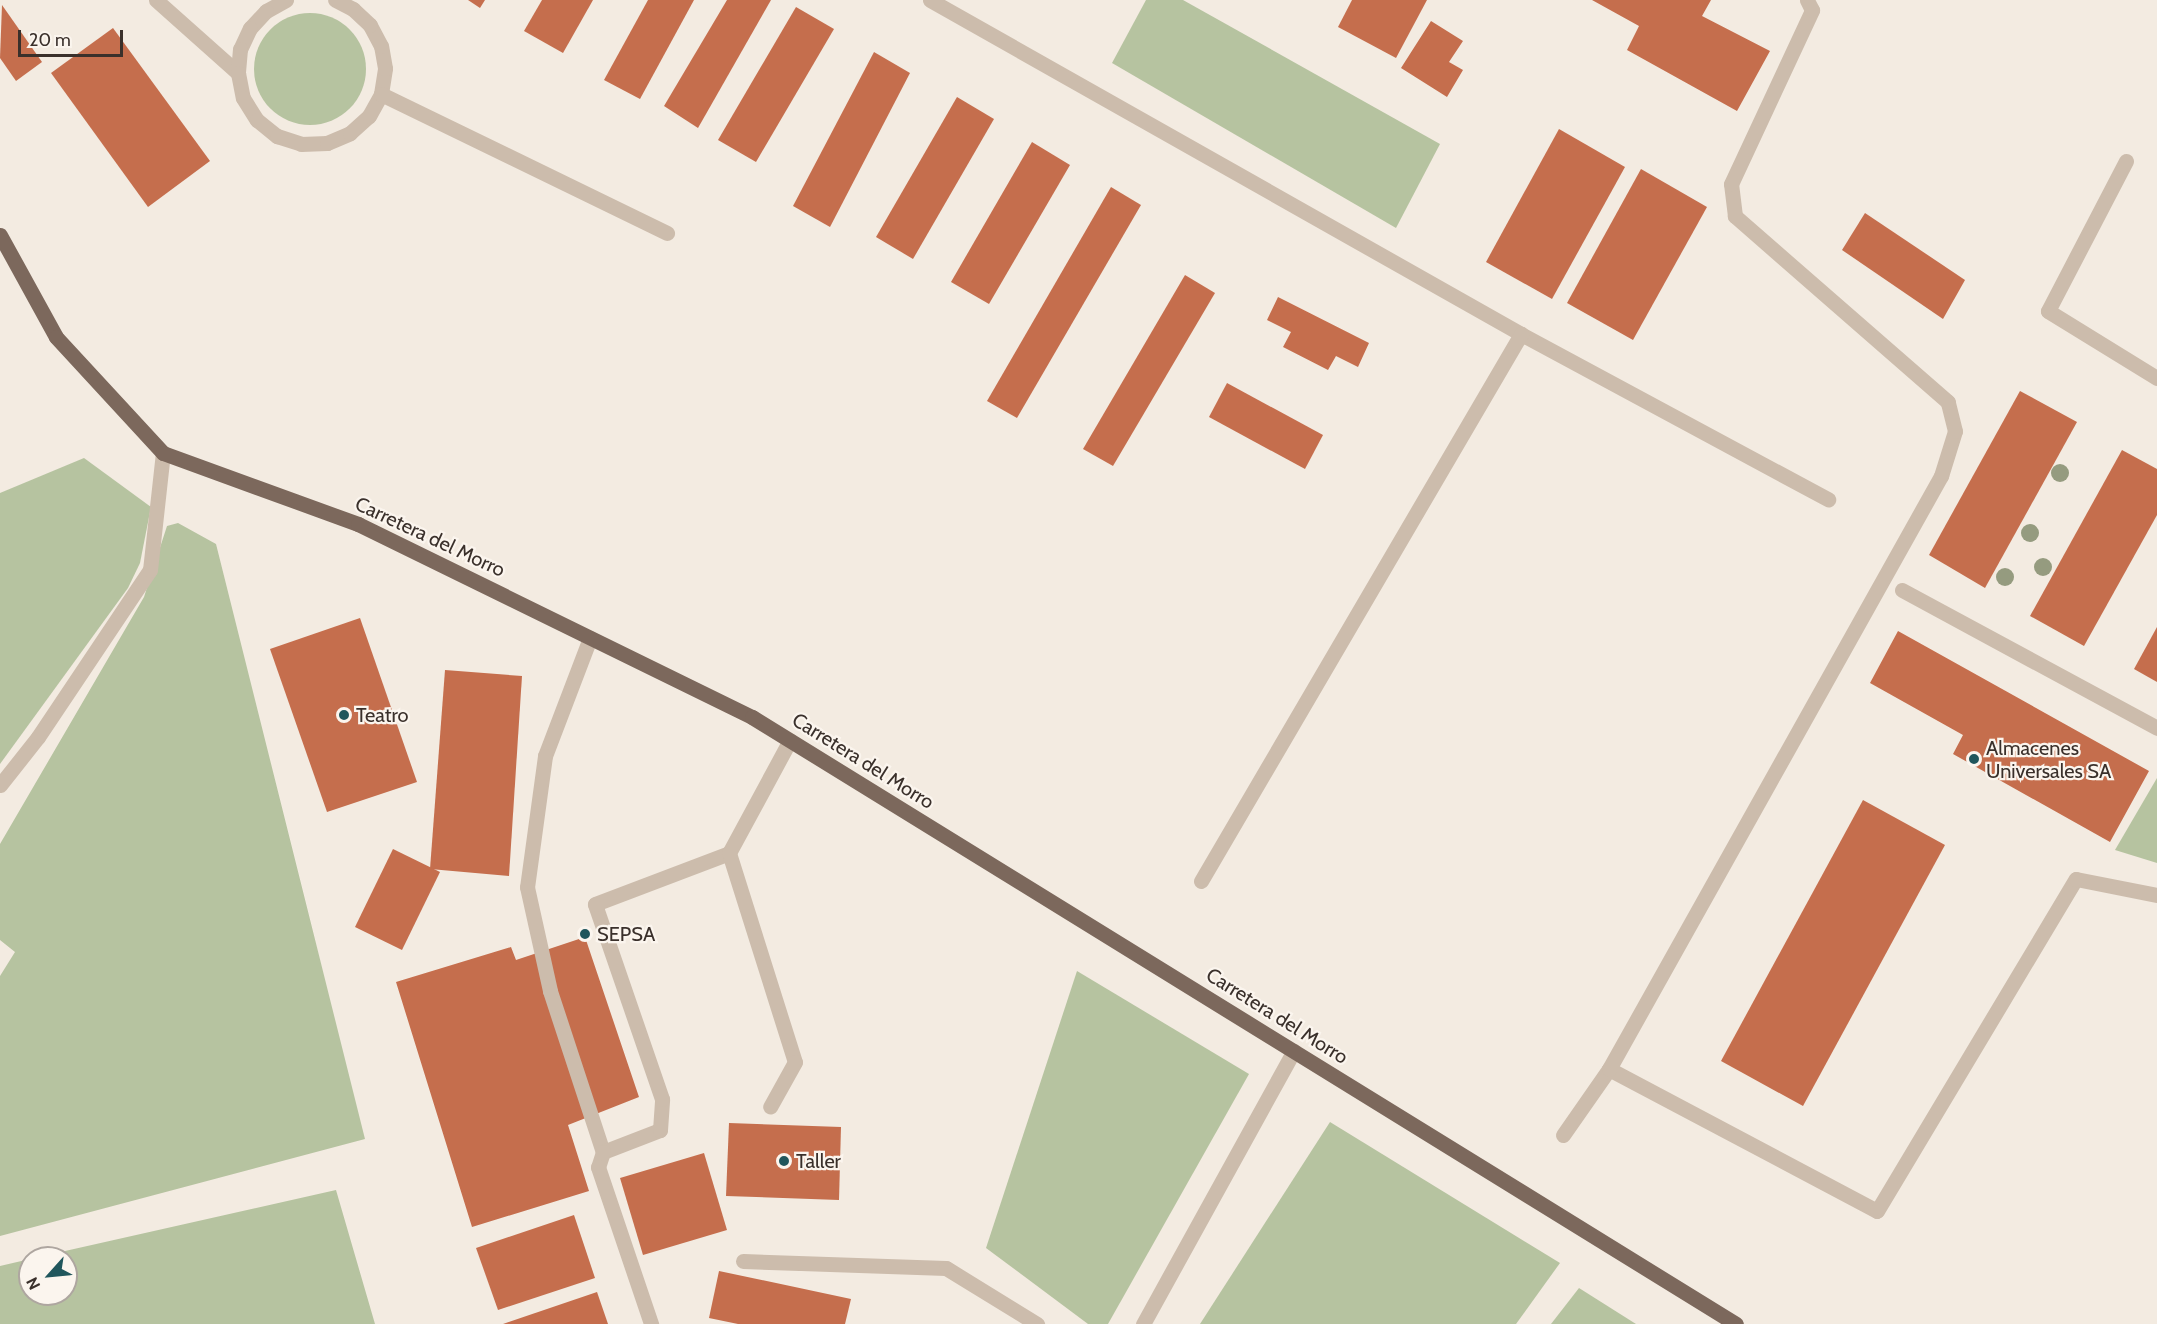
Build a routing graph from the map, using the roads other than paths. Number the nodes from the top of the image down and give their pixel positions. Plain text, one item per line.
1 (156, 0) edge
2 (276, 0) edge
3 (286, 0) edge
4 (335, 0) edge
5 (930, 0) edge
6 (1807, 0) edge
7 (237, 73) junction
8 (381, 94) junction
9 (2126, 161) dead end
10 (667, 233) dead end
11 (0, 235) edge
12 (1521, 334) junction
13 (2157, 378) edge
14 (163, 453) junction
15 (1828, 499) dead end
16 (1902, 590) dead end
17 (590, 638) junction
18 (2157, 728) edge
19 (790, 740) junction
20 (0, 785) edge
21 (729, 853) junction
22 (1201, 881) dead end
23 (2157, 895) edge
24 (1294, 1051) junction
25 (1609, 1070) junction
26 (770, 1107) dead end
27 (1563, 1135) dead end
28 (603, 1152) junction
29 (743, 1261) dead end
30 (651, 1324) edge
31 (1037, 1324) edge
32 (1143, 1324) edge
33 (1736, 1324) edge

1 - 7 lane
2 - 3 lane
3 - 7 lane
4 - 8 lane
5 - 12 lane
6 - 25 lane
7 - 8 lane
8 - 10 lane
9 - 13 lane
11 - 14 main road, Carretera del Morro
12 - 15 lane
12 - 22 lane
14 - 17 main road, Carretera del Morro
14 - 20 lane
16 - 18 lane
17 - 19 main road, Carretera del Morro
17 - 28 lane
19 - 21 lane
19 - 24 main road, Carretera del Morro
21 - 26 lane
21 - 28 lane
23 - 25 lane
24 - 32 lane
24 - 33 main road, Carretera del Morro
25 - 27 lane
28 - 30 lane
29 - 31 lane

